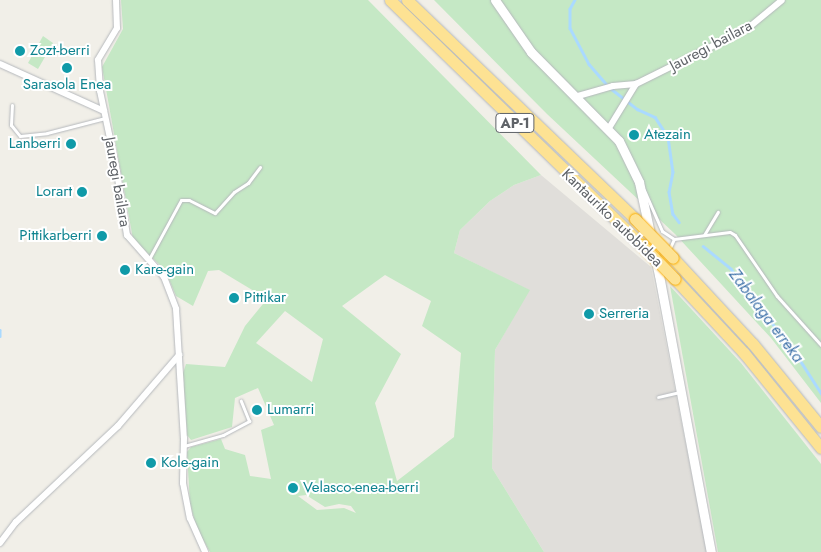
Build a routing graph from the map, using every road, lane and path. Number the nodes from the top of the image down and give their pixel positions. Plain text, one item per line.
1 (116, 0) edge
2 (390, 0) edge
3 (407, 0) edge
4 (495, 0) edge
5 (782, 0) edge
6 (0, 64) edge
7 (636, 84) junction
8 (578, 96) junction
9 (12, 104) dead end
10 (105, 115) junction
11 (609, 128) junction
12 (260, 167) dead end
13 (639, 182) junction
14 (718, 212) dead end
15 (703, 236) junction
16 (674, 239) junction
17 (149, 259) junction
18 (660, 275) junction
19 (821, 345) edge
20 (179, 356) junction
21 (681, 392) junction
22 (658, 397) dead end
23 (241, 401) dead end
24 (821, 427) edge
25 (183, 446) junction
26 (821, 448) edge
27 (0, 543) edge
28 (205, 552) edge
29 (711, 552) edge

1 - 10 street, Jauregi bailara
2 - 26 highway, Kantauriko autobidea / AP-1, bridge
3 - 24 highway, Kantauriko autobidea / AP-1, bridge
4 - 8 main road
5 - 7 street, Jauregi bailara
6 - 10 street
7 - 8 street, Jauregi bailara
7 - 11 street
8 - 11 main road
9 - 10 lane
10 - 17 street, Jauregi bailara
11 - 13 main road
12 - 17 lane
13 - 16 lane
13 - 18 main road
14 - 15 lane
15 - 16 lane
15 - 19 lane
16 - 18 lane
17 - 20 street, Jauregi bailara
18 - 21 main road
20 - 25 street, Jauregi bailara
20 - 27 street
21 - 22 lane
21 - 29 main road
23 - 25 lane
25 - 28 street, Jauregi bailara

